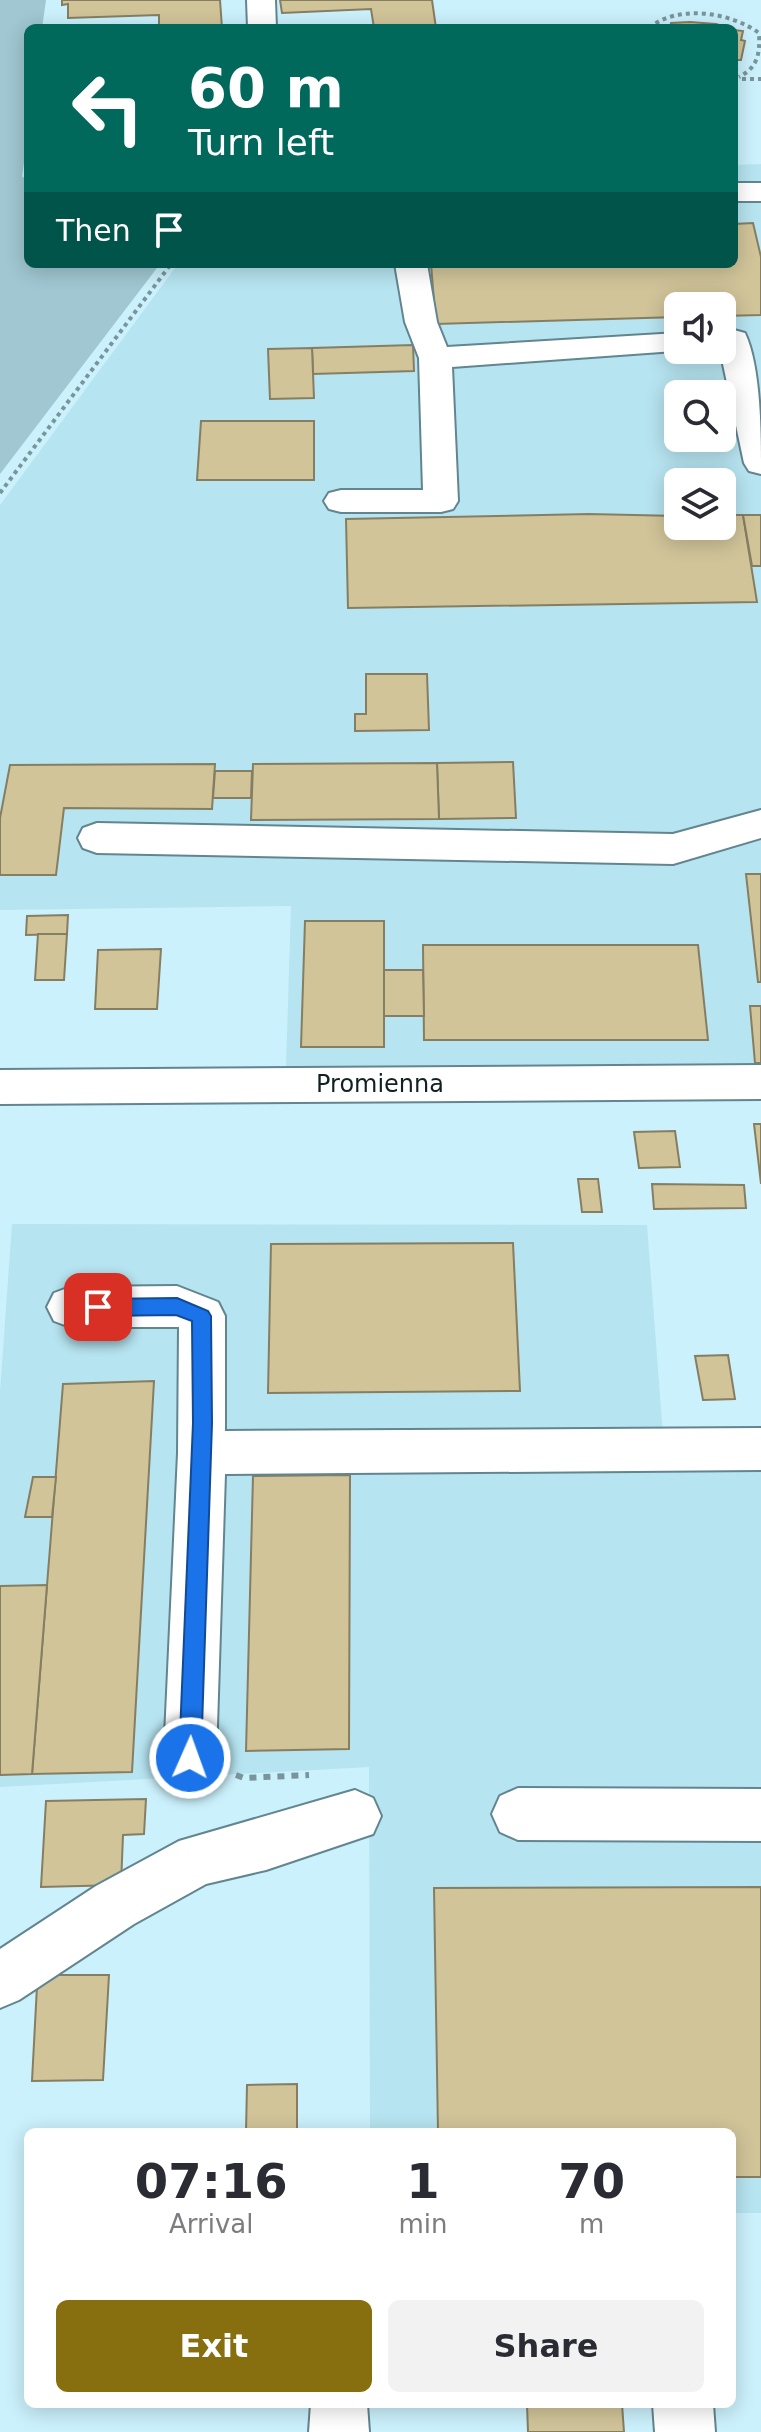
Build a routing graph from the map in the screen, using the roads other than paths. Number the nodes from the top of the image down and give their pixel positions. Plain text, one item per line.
1 (261, 0) edge
2 (262, 24) edge
3 (738, 192) edge
4 (761, 192) edge
5 (412, 268) edge
6 (739, 340) edge
7 (664, 344) edge
8 (435, 358) junction
9 (761, 463) edge
10 (341, 501) dead end
11 (761, 824) edge
12 (97, 838) dead end
13 (761, 1082) edge
14 (0, 1087) edge
15 (70, 1307) dead end
16 (761, 1449) edge
17 (202, 1453) junction
18 (190, 1758) road end
19 (518, 1814) dead end
20 (761, 1815) edge
21 (355, 1816) road end
22 (0, 1981) edge
23 (683, 2408) edge
24 (685, 2432) edge

1 - 2 street
3 - 4 street
5 - 8 street
6 - 9 street
7 - 8 street
8 - 10 street
11 - 12 street
13 - 14 street, Promienna
15 - 17 street
16 - 17 street
17 - 18 street
19 - 20 street
21 - 22 street
23 - 24 street

